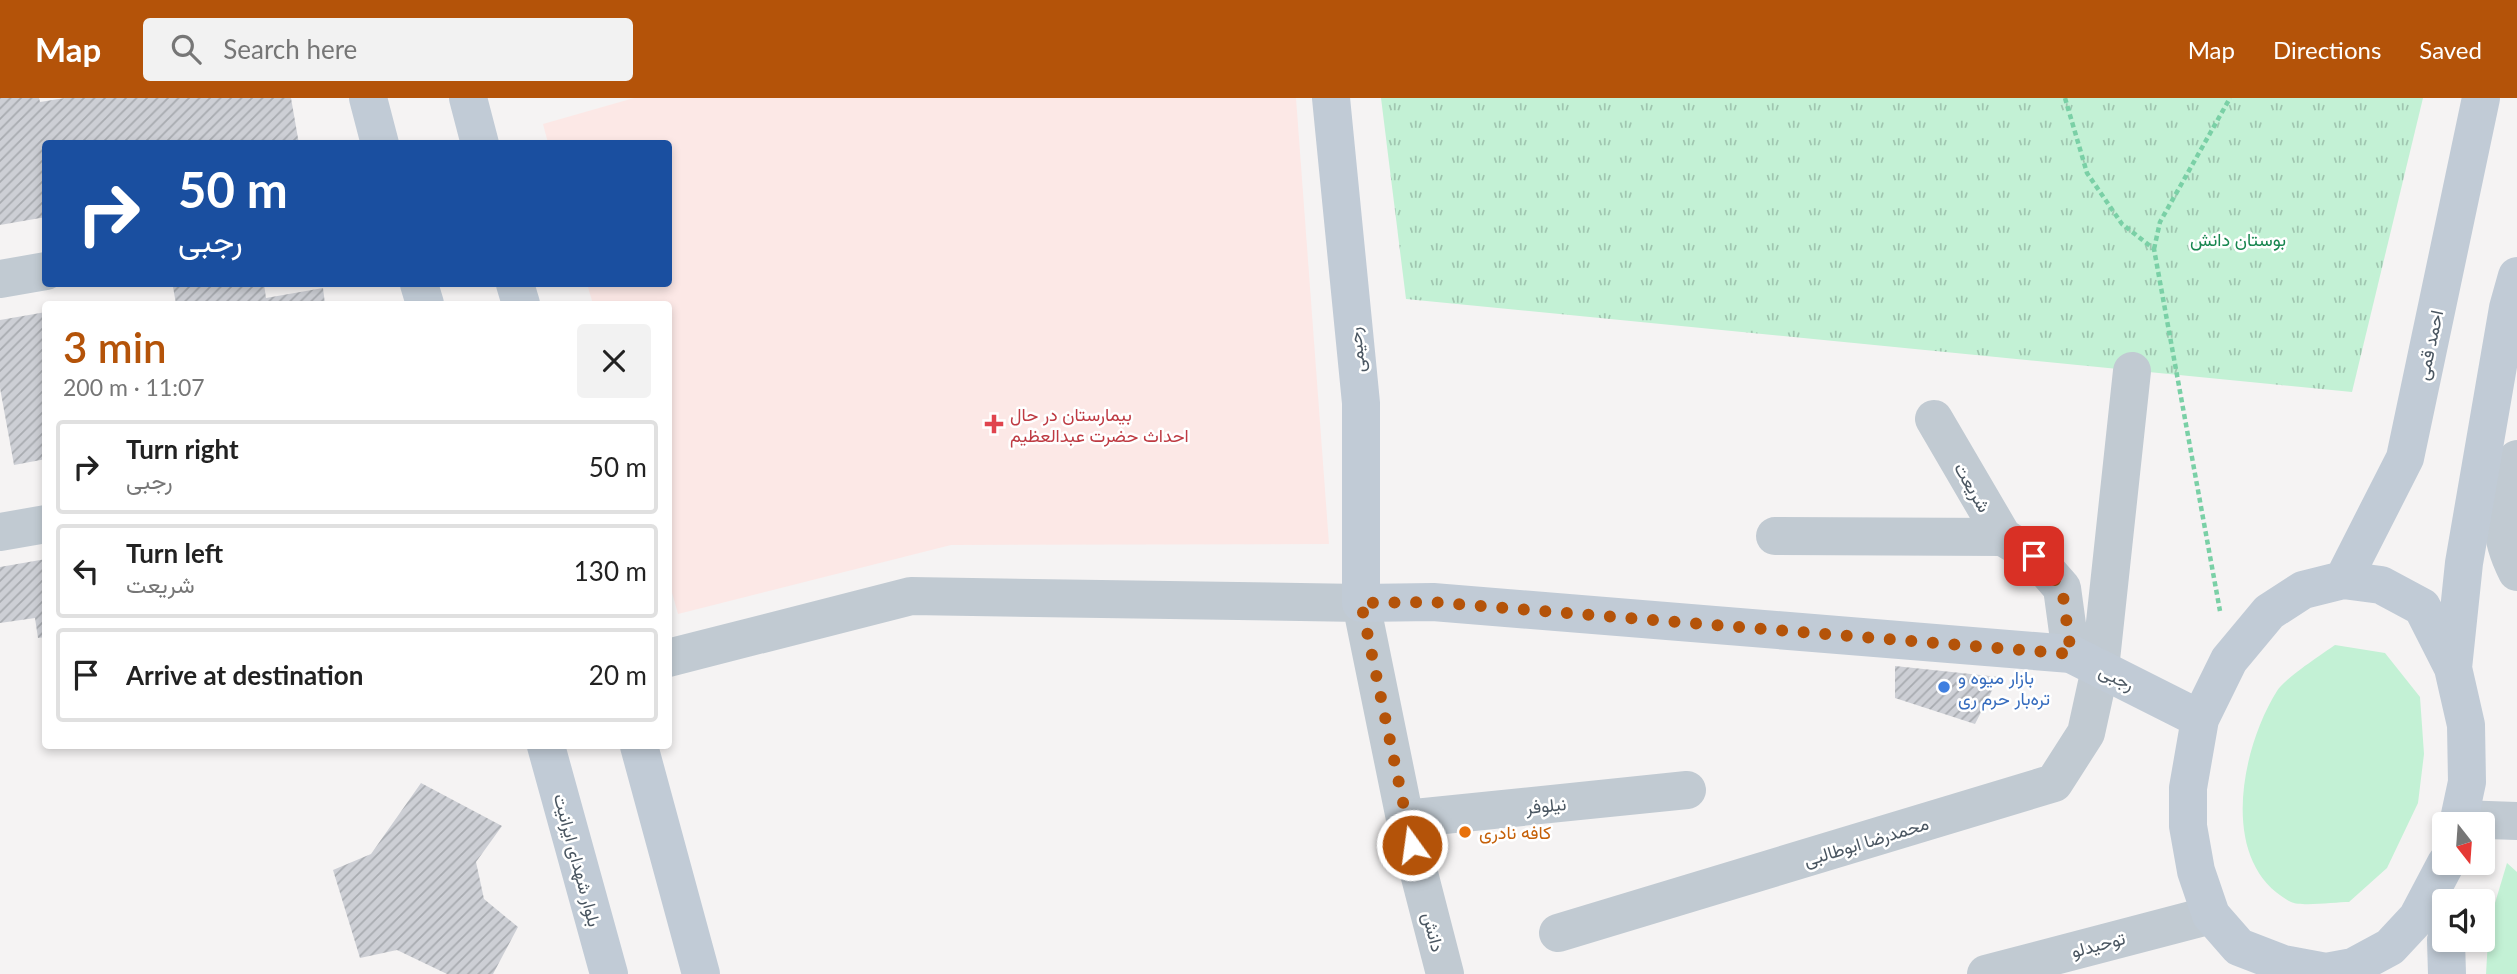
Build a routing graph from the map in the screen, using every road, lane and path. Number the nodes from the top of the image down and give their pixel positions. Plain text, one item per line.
1 (368, 98) edge
2 (468, 98) edge
3 (1331, 98) edge
4 (2231, 98) edge
5 (2481, 98) edge
6 (379, 140) edge
7 (479, 140) edge
8 (2154, 249) dead end
9 (42, 272) edge
10 (0, 279) edge
11 (2514, 296) edge
12 (2132, 371) dead end
13 (1934, 419) dead end
14 (2517, 459) edge
15 (42, 525) edge
16 (0, 530) edge
17 (1775, 536) dead end
18 (2003, 537) junction
19 (2517, 572) edge
20 (2343, 580) junction
21 (1361, 603) junction
22 (672, 657) edge
23 (2085, 662) junction
24 (2453, 668) junction
25 (2200, 719) junction
26 (547, 749) edge
27 (640, 749) edge
28 (1687, 790) dead end
29 (2461, 812) edge
30 (1405, 819) junction
31 (2496, 821) edge
32 (2517, 821) edge
33 (2445, 878) edge
34 (2211, 915) junction
35 (1558, 933) dead end
36 (2446, 952) edge
37 (2244, 960) edge
38 (609, 974) edge
39 (701, 974) edge
40 (1445, 974) edge
41 (1986, 974) edge
42 (2447, 974) edge

1 - 6 street
2 - 7 street
3 - 21 street, رحیمی
4 - 8 path
5 - 20 street, احمد قمی
9 - 10 street
11 - 24 street
12 - 23 street
13 - 18 street, شریعت
14 - 19 street
15 - 16 street
17 - 18 street
18 - 23 street, شریعت
20 - 24 street
20 - 25 street
21 - 22 street
21 - 23 street, رجبی
21 - 30 street, دانش
23 - 25 street, رجبی
23 - 35 street, محمدرضا ابوطالبی
24 - 29 street
25 - 34 street
26 - 38 street, بلوار شهدای ایرانیت
27 - 39 street
28 - 30 street, نیلوفر
30 - 40 street, دانش
31 - 32 street
33 - 37 street
34 - 37 street
34 - 41 street, توحیدلو
36 - 42 street

